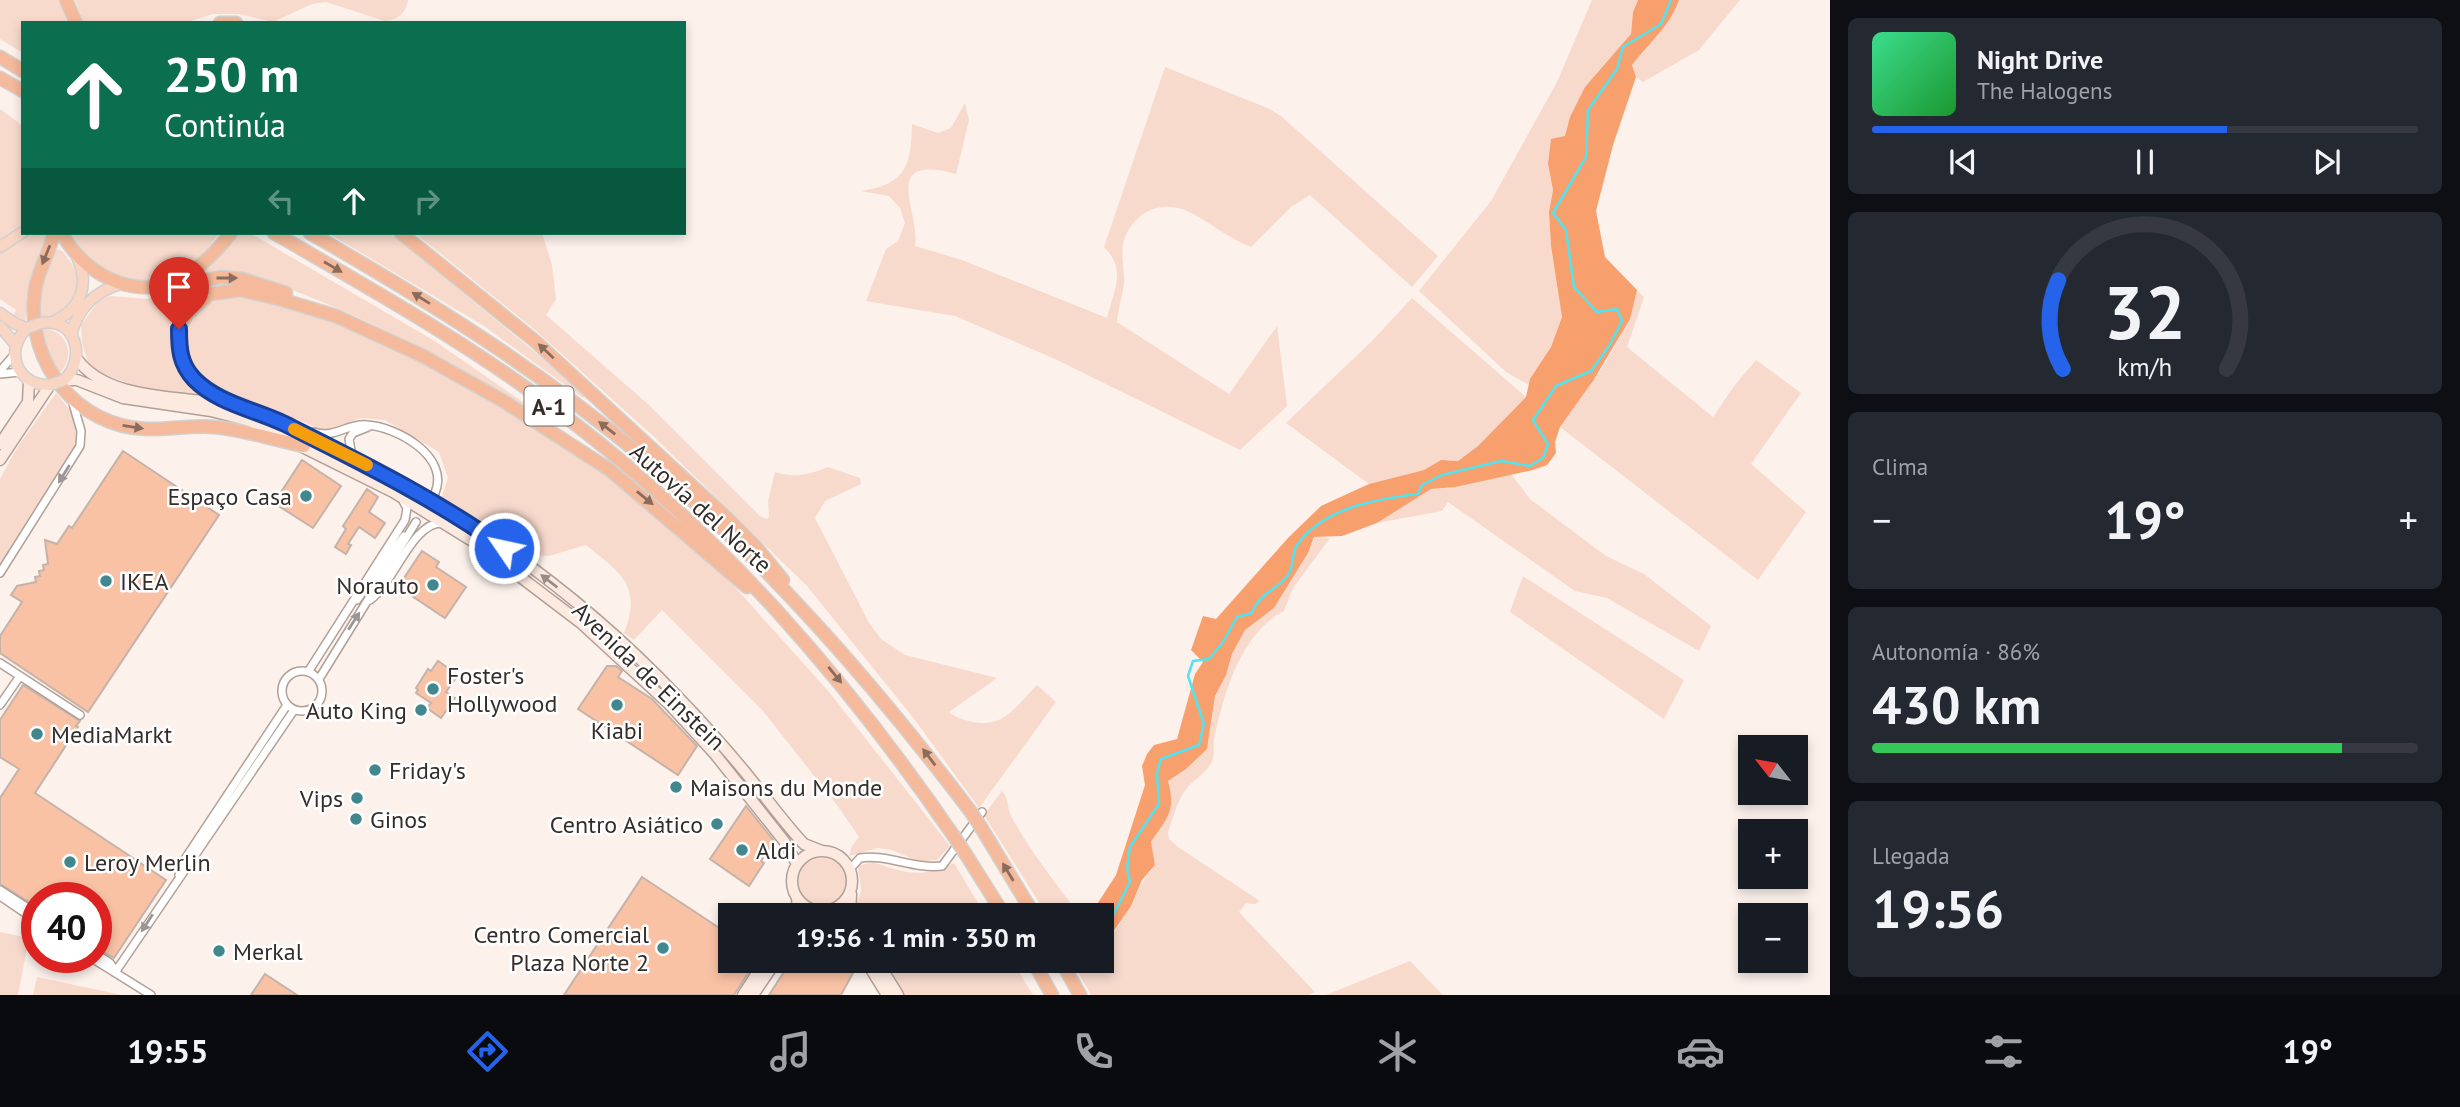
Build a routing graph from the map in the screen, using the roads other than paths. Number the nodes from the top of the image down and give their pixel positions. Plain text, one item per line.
1 (66, 0) edge
2 (75, 21) edge
3 (0, 57) edge
4 (21, 70) edge
5 (0, 78) edge
6 (21, 89) edge
7 (21, 233) edge
8 (53, 235) edge
9 (63, 235) edge
10 (230, 235) edge
11 (277, 235) edge
12 (313, 235) edge
13 (403, 235) edge
14 (0, 247) edge
15 (77, 257) junction
16 (120, 284) junction
17 (160, 286) junction
18 (0, 313) edge
19 (336, 316) junction
20 (46, 323) junction
21 (0, 326) edge
22 (27, 328) junction
23 (71, 335) junction
24 (14, 350) junction
25 (77, 359) junction
26 (0, 372) edge
27 (24, 376) junction
28 (64, 380) junction
29 (50, 385) junction
30 (72, 400) junction
31 (247, 409) junction
32 (274, 419) junction
33 (377, 427) junction
34 (0, 444) edge
35 (304, 446) junction
36 (352, 457) junction
37 (0, 460) edge
38 (393, 492) junction
39 (435, 493) dead end
40 (445, 523) junction
41 (0, 573) edge
42 (367, 602) junction
43 (354, 603) junction
44 (801, 607) junction
45 (790, 623) junction
46 (0, 663) edge
47 (308, 672) junction
48 (20, 676) junction
49 (319, 679) junction
50 (1, 700) edge
51 (291, 707) junction
52 (80, 715) dead end
53 (976, 812) junction
54 (822, 850) junction
55 (797, 864) junction
56 (850, 869) junction
57 (0, 890) edge
58 (851, 892) junction
59 (0, 896) edge
60 (797, 898) junction
61 (797, 903) edge
62 (802, 903) edge
63 (841, 903) edge
64 (851, 903) edge
65 (996, 903) edge
66 (1027, 903) edge
67 (21, 904) edge
68 (21, 911) edge
69 (112, 966) edge
70 (112, 969) edge
71 (116, 971) junction
72 (757, 973) edge
73 (768, 973) edge
74 (873, 973) edge
75 (884, 973) edge
76 (1040, 973) edge
77 (1068, 973) edge
78 (151, 995) edge
79 (743, 995) edge
80 (753, 995) edge
81 (887, 995) edge
82 (898, 995) edge
83 (1052, 995) edge
84 (1080, 995) edge

1 - 2 highway
3 - 4 highway
5 - 6 highway
7 - 14 main road
8 -> 30 highway
9 - 15 highway
10 - 17 highway
11 -> 45 highway, Autovía del Norte / A-1
44 -> 12 highway, Autovía del Norte / A-1
44 -> 13 highway
15 - 16 highway
15 - 20 main road
16 - 17 highway
16 - 23 main road
17 -> 19 highway
18 - 22 main road
19 - 31 highway
19 -> 45 highway
20 - 22 main road, bridge
20 - 23 main road
21 - 24 main road
22 - 24 main road
23 - 25 main road
24 - 26 street
24 - 27 main road
25 - 28 main road
25 - 31 street, Avenida de Einstein
26 - 27 street
27 - 29 main road
27 - 34 street
28 - 29 main road, bridge
28 - 35 street, Avenida de Einstein
29 - 37 street
30 -> 35 highway
30 -> 41 street
31 - 32 street, Avenida de Einstein
32 - 33 street
32 - 36 street, Avenida de Einstein
33 - 36 street
33 - 39 street
35 - 38 street, Avenida de Einstein
54 -> 36 street, Avenida de Einstein
38 - 40 street, Avenida de Einstein
38 - 43 street
40 - 42 street
40 - 55 street, Avenida de Einstein
42 - 43 street
49 -> 42 street
43 - 47 street
53 -> 44 highway, Autovía del Norte / A-1
45 -> 65 highway, Autovía del Norte / A-1, bridge
46 - 48 street
47 - 49 street
47 - 51 street
48 - 50 street
48 - 52 street
49 - 51 street
51 -> 71 street
53 - 56 street
66 -> 53 highway, Autovía del Norte / A-1, bridge
54 - 55 street
54 - 56 street
55 - 60 street
56 - 58 street
57 - 67 street
58 - 63 street
58 - 64 street
59 - 68 street
60 - 61 street
60 - 62 street
69 - 71 street
70 - 71 street
71 - 78 street
72 - 79 street
73 - 80 street
74 - 81 street
75 - 82 street
76 - 83 highway
77 - 84 highway

